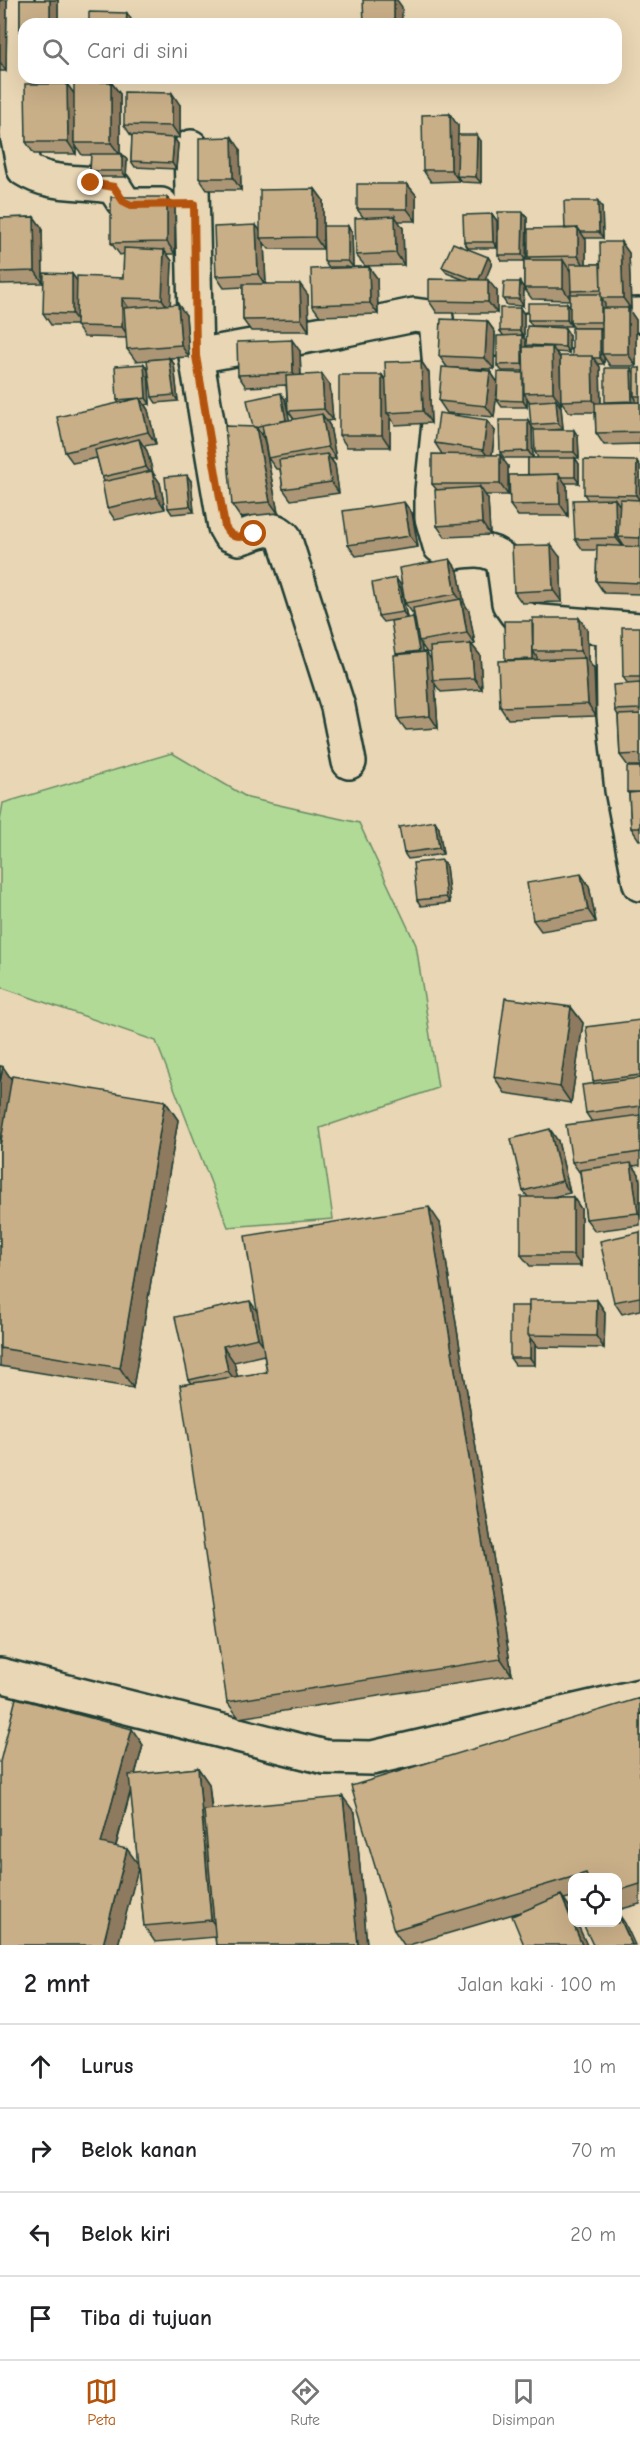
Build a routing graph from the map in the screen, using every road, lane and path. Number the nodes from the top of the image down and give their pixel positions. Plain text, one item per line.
1 (18, 0) edge
2 (191, 147) dead end
3 (194, 204) junction
4 (640, 315) edge
5 (196, 356) junction
6 (441, 375) junction
7 (432, 501) junction
8 (398, 506) edge
9 (627, 629) edge
10 (349, 762) dead end
11 (640, 884) edge
12 (0, 1675) edge
13 (640, 1696) edge

1 - 3 street
2 - 3 street
3 - 5 street
4 - 6 street
5 - 6 street
5 - 10 street
6 - 7 street
7 - 8 street
7 - 9 street
9 - 11 street
12 - 13 street

